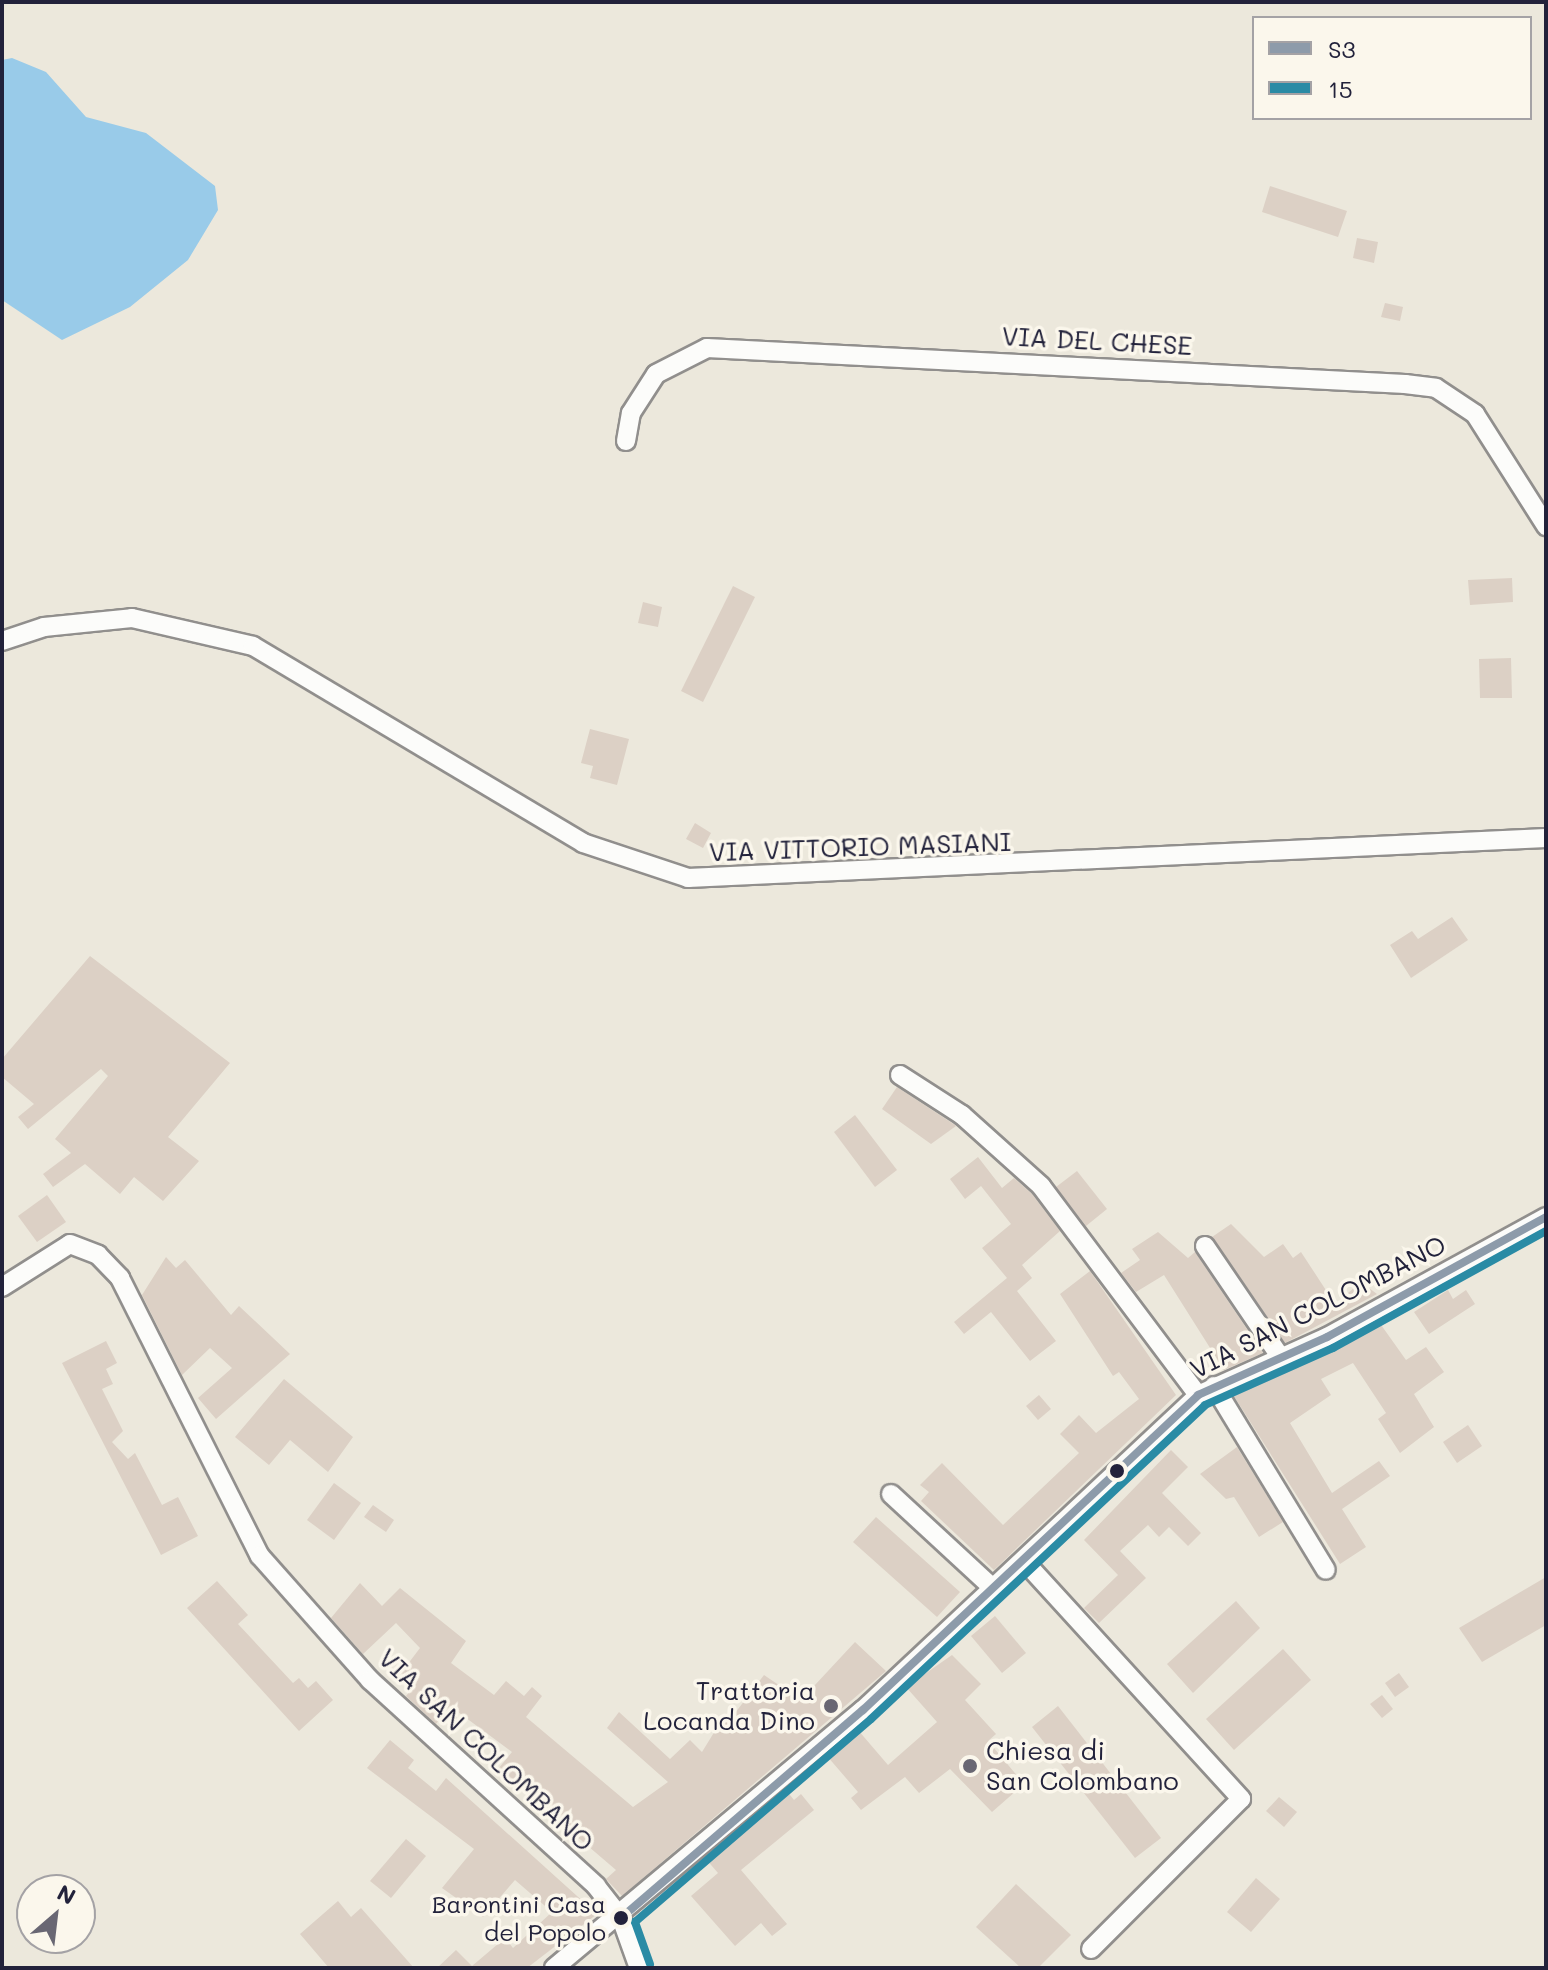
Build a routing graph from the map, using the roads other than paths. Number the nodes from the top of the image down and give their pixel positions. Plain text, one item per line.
1 (626, 441) dead end
2 (1546, 526) edge
3 (2, 641) edge
4 (1546, 838) edge
5 (900, 1075) dead end
6 (1546, 1217) edge
7 (1205, 1246) dead end
8 (2, 1287) edge
9 (1281, 1358) junction
10 (1206, 1390) junction
11 (891, 1494) dead end
12 (1024, 1561) junction
13 (1326, 1570) dead end
14 (994, 1589) junction
15 (621, 1918) junction
16 (1091, 1949) dead end
17 (554, 1968) edge
18 (639, 1968) edge

1 - 2 street, VIA DEL CHESE
3 - 4 street, VIA VITTORIO MASIANI
5 - 10 street
6 - 9 street, VIA SAN COLOMBANO
7 - 9 street
8 - 15 street, VIA SAN COLOMBANO
9 - 10 street, VIA SAN COLOMBANO
10 - 12 street, VIA SAN COLOMBANO
10 - 13 street
11 - 14 street
12 - 14 street, VIA SAN COLOMBANO
12 - 16 street
14 - 15 street, VIA SAN COLOMBANO
15 - 17 street
15 - 18 street

